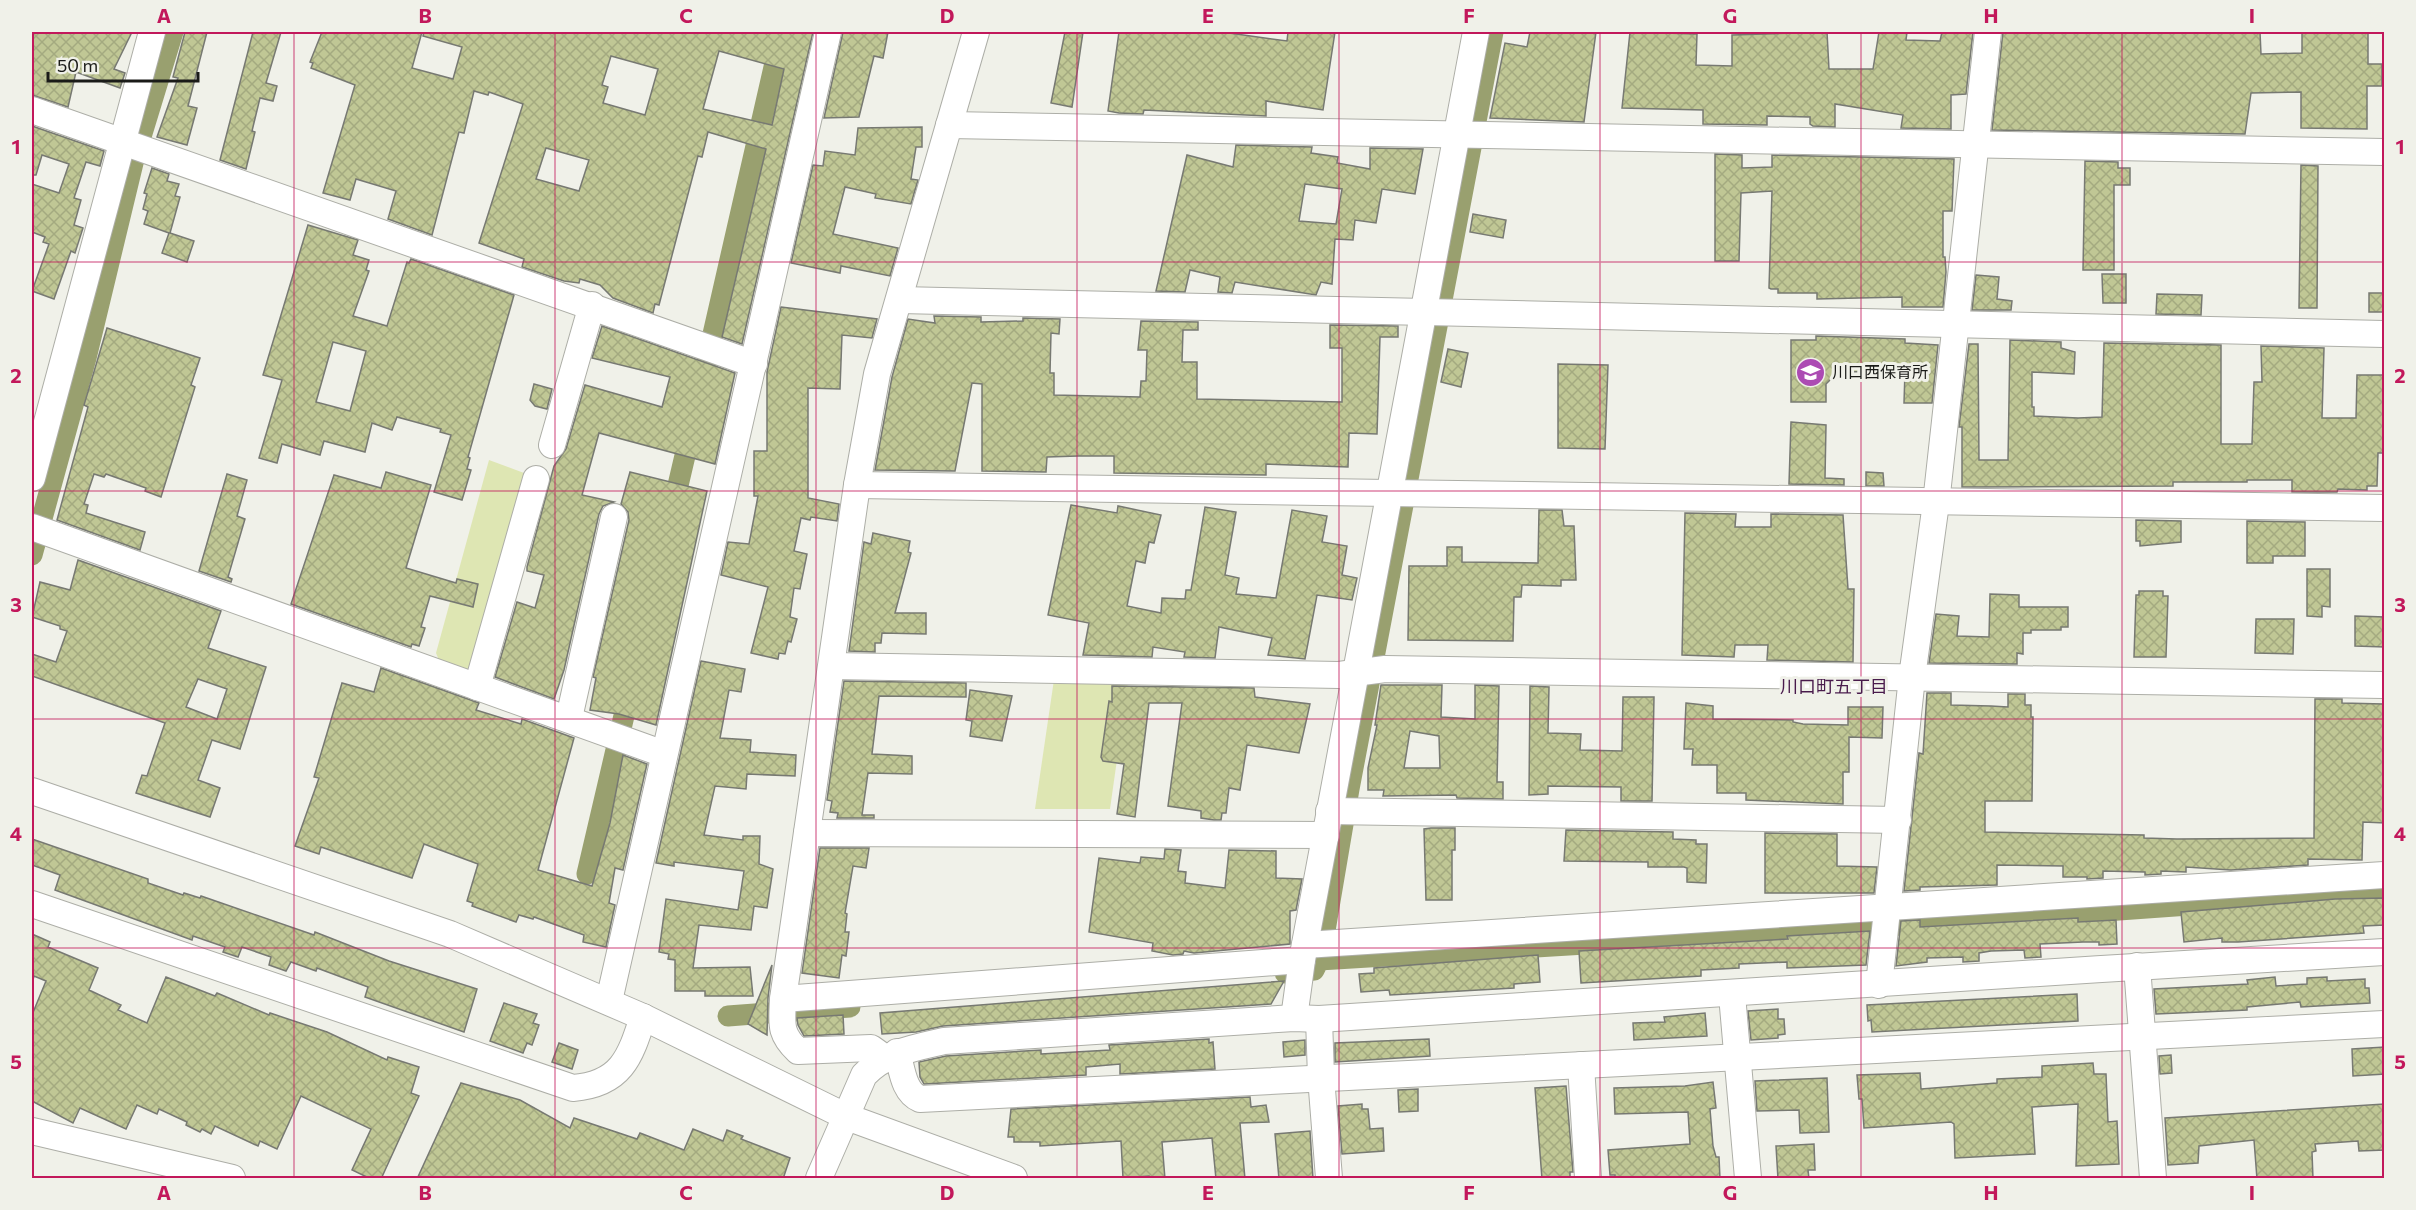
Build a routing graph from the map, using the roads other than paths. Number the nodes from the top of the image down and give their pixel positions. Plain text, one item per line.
1 (152, 32) edge
2 (828, 32) edge
3 (976, 32) edge
4 (1476, 32) edge
5 (1988, 32) edge
6 (32, 110) edge
7 (949, 125) junction
8 (1456, 134) junction
9 (131, 144) junction
10 (1977, 145) junction
11 (2385, 152) edge
12 (900, 300) junction
13 (592, 305) junction
14 (1424, 313) junction
15 (1955, 326) junction
16 (2385, 334) edge
17 (754, 364) junction
18 (552, 445) dead end
19 (32, 478) edge
20 (536, 479) dead end
21 (857, 485) junction
22 (1391, 491) junction
23 (1936, 503) junction
24 (2385, 508) edge
25 (614, 517) dead end
26 (37, 529) edge
27 (832, 666) junction
28 (1358, 671) junction
29 (1912, 677) junction
30 (2385, 685) edge
31 (477, 687) junction
32 (569, 718) junction
33 (664, 754) junction
34 (32, 791) edge
35 (1898, 820) junction
36 (1327, 823) junction
37 (807, 833) junction
38 (2385, 875) edge
39 (32, 904) edge
40 (1887, 908) junction
41 (2385, 952) edge
42 (1304, 953) junction
43 (2137, 966) junction
44 (1879, 985) junction
45 (1732, 995) junction
46 (783, 999) junction
47 (609, 1001) junction
48 (643, 1017) junction
49 (1294, 1018) junction
50 (1319, 1019) junction
51 (2385, 1024) edge
52 (2140, 1037) junction
53 (891, 1055) junction
54 (1738, 1056) junction
55 (1581, 1065) junction
56 (1320, 1077) junction
57 (847, 1117) junction
58 (32, 1131) edge
59 (232, 1179) edge
60 (819, 1179) edge
61 (1014, 1179) edge
62 (1329, 1179) edge
63 (1588, 1179) edge
64 (1748, 1179) edge
65 (2153, 1179) edge

1 - 9 street
2 - 17 street
3 - 7 street
4 - 8 street
5 - 10 street
6 - 9 street
7 - 8 street
7 - 12 street
8 - 10 street
8 - 14 street
9 - 13 street
9 - 19 street
10 - 11 street
10 - 15 street
12 - 14 street
12 - 21 street
13 - 17 street
13 - 18 street
14 - 15 street
14 - 22 street
15 - 16 street
15 - 23 street
17 - 33 street
20 - 31 street
21 - 22 street
21 - 27 street
22 - 23 street
22 - 28 street
23 - 24 street
23 - 29 street
25 - 32 street
26 - 31 street
27 - 28 street
27 - 37 street
28 - 29 street
28 - 36 street
29 - 30 street
29 - 35 street
31 - 32 street
32 - 33 street
33 - 47 street
34 - 47 street
35 - 36 street
35 - 40 street
36 - 37 street
36 - 42 street
37 - 46 street
38 - 40 street
39 - 48 street
40 - 42 street
40 - 44 street
41 - 43 street
42 - 46 street
42 - 49 street
43 - 44 street
43 - 52 street
44 - 45 street
45 - 50 street
45 - 54 street
46 - 53 street
47 - 48 street
48 - 57 street
49 - 50 street
49 - 53 street
50 - 56 street
51 - 52 street
52 - 54 street
52 - 65 street
53 - 56 street
53 - 57 street
54 - 55 street
54 - 64 street
55 - 56 street
55 - 63 street
56 - 62 street
57 - 60 street
57 - 61 street
58 - 59 street

